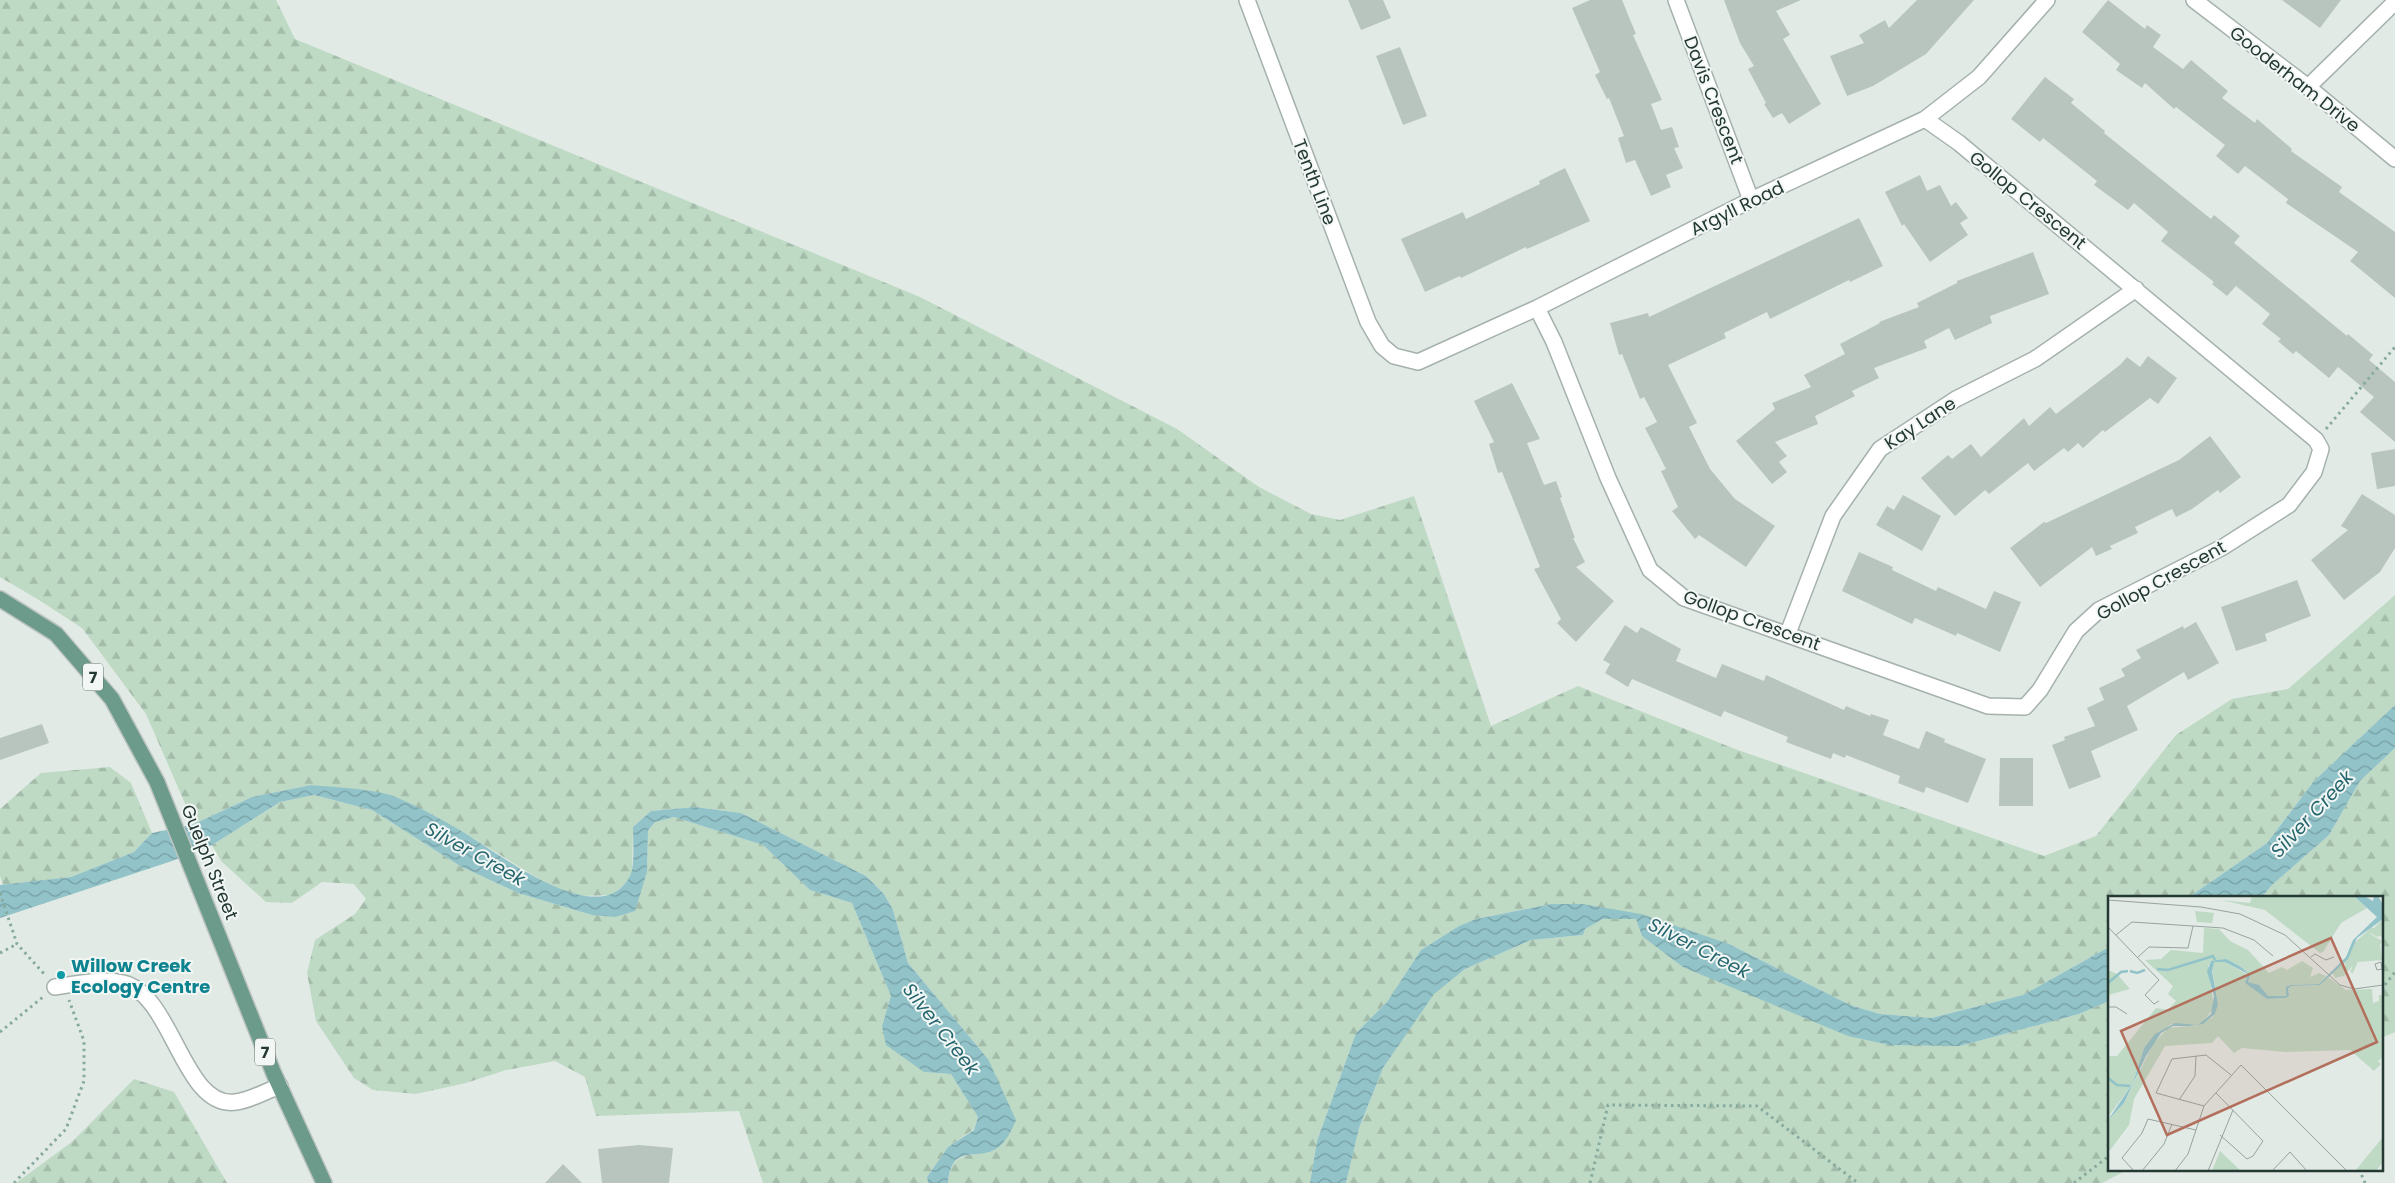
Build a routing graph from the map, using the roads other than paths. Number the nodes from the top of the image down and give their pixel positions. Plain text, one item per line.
1 (1247, 0) edge
2 (1676, 0) edge
3 (2047, 0) edge
4 (2194, 0) edge
5 (2395, 2) edge
6 (2308, 86) junction
7 (1926, 119) junction
8 (2395, 159) edge
9 (1751, 200) junction
10 (2136, 289) junction
11 (1537, 308) junction
12 (1394, 356) joint
13 (0, 599) edge
14 (1788, 634) junction
15 (55, 986) road end
16 (280, 1086) junction
17 (324, 1183) edge

1 - 12 street, Tenth Line
2 - 9 street, Davis Crescent
3 - 7 street, Argyll Road
4 - 6 street, Gooderham Drive
5 - 6 street
6 - 8 street, Gooderham Drive
7 - 9 street, Argyll Road
7 - 10 street, Gollop Crescent
9 - 11 street, Argyll Road
10 - 14 street, Kay Lane
10 - 14 street, Gollop Crescent
11 - 12 street, Argyll Road
11 - 14 street, Gollop Crescent
13 - 16 main road, Guelph Street / 7
15 - 16 street
16 - 17 main road, Guelph Street / 7

